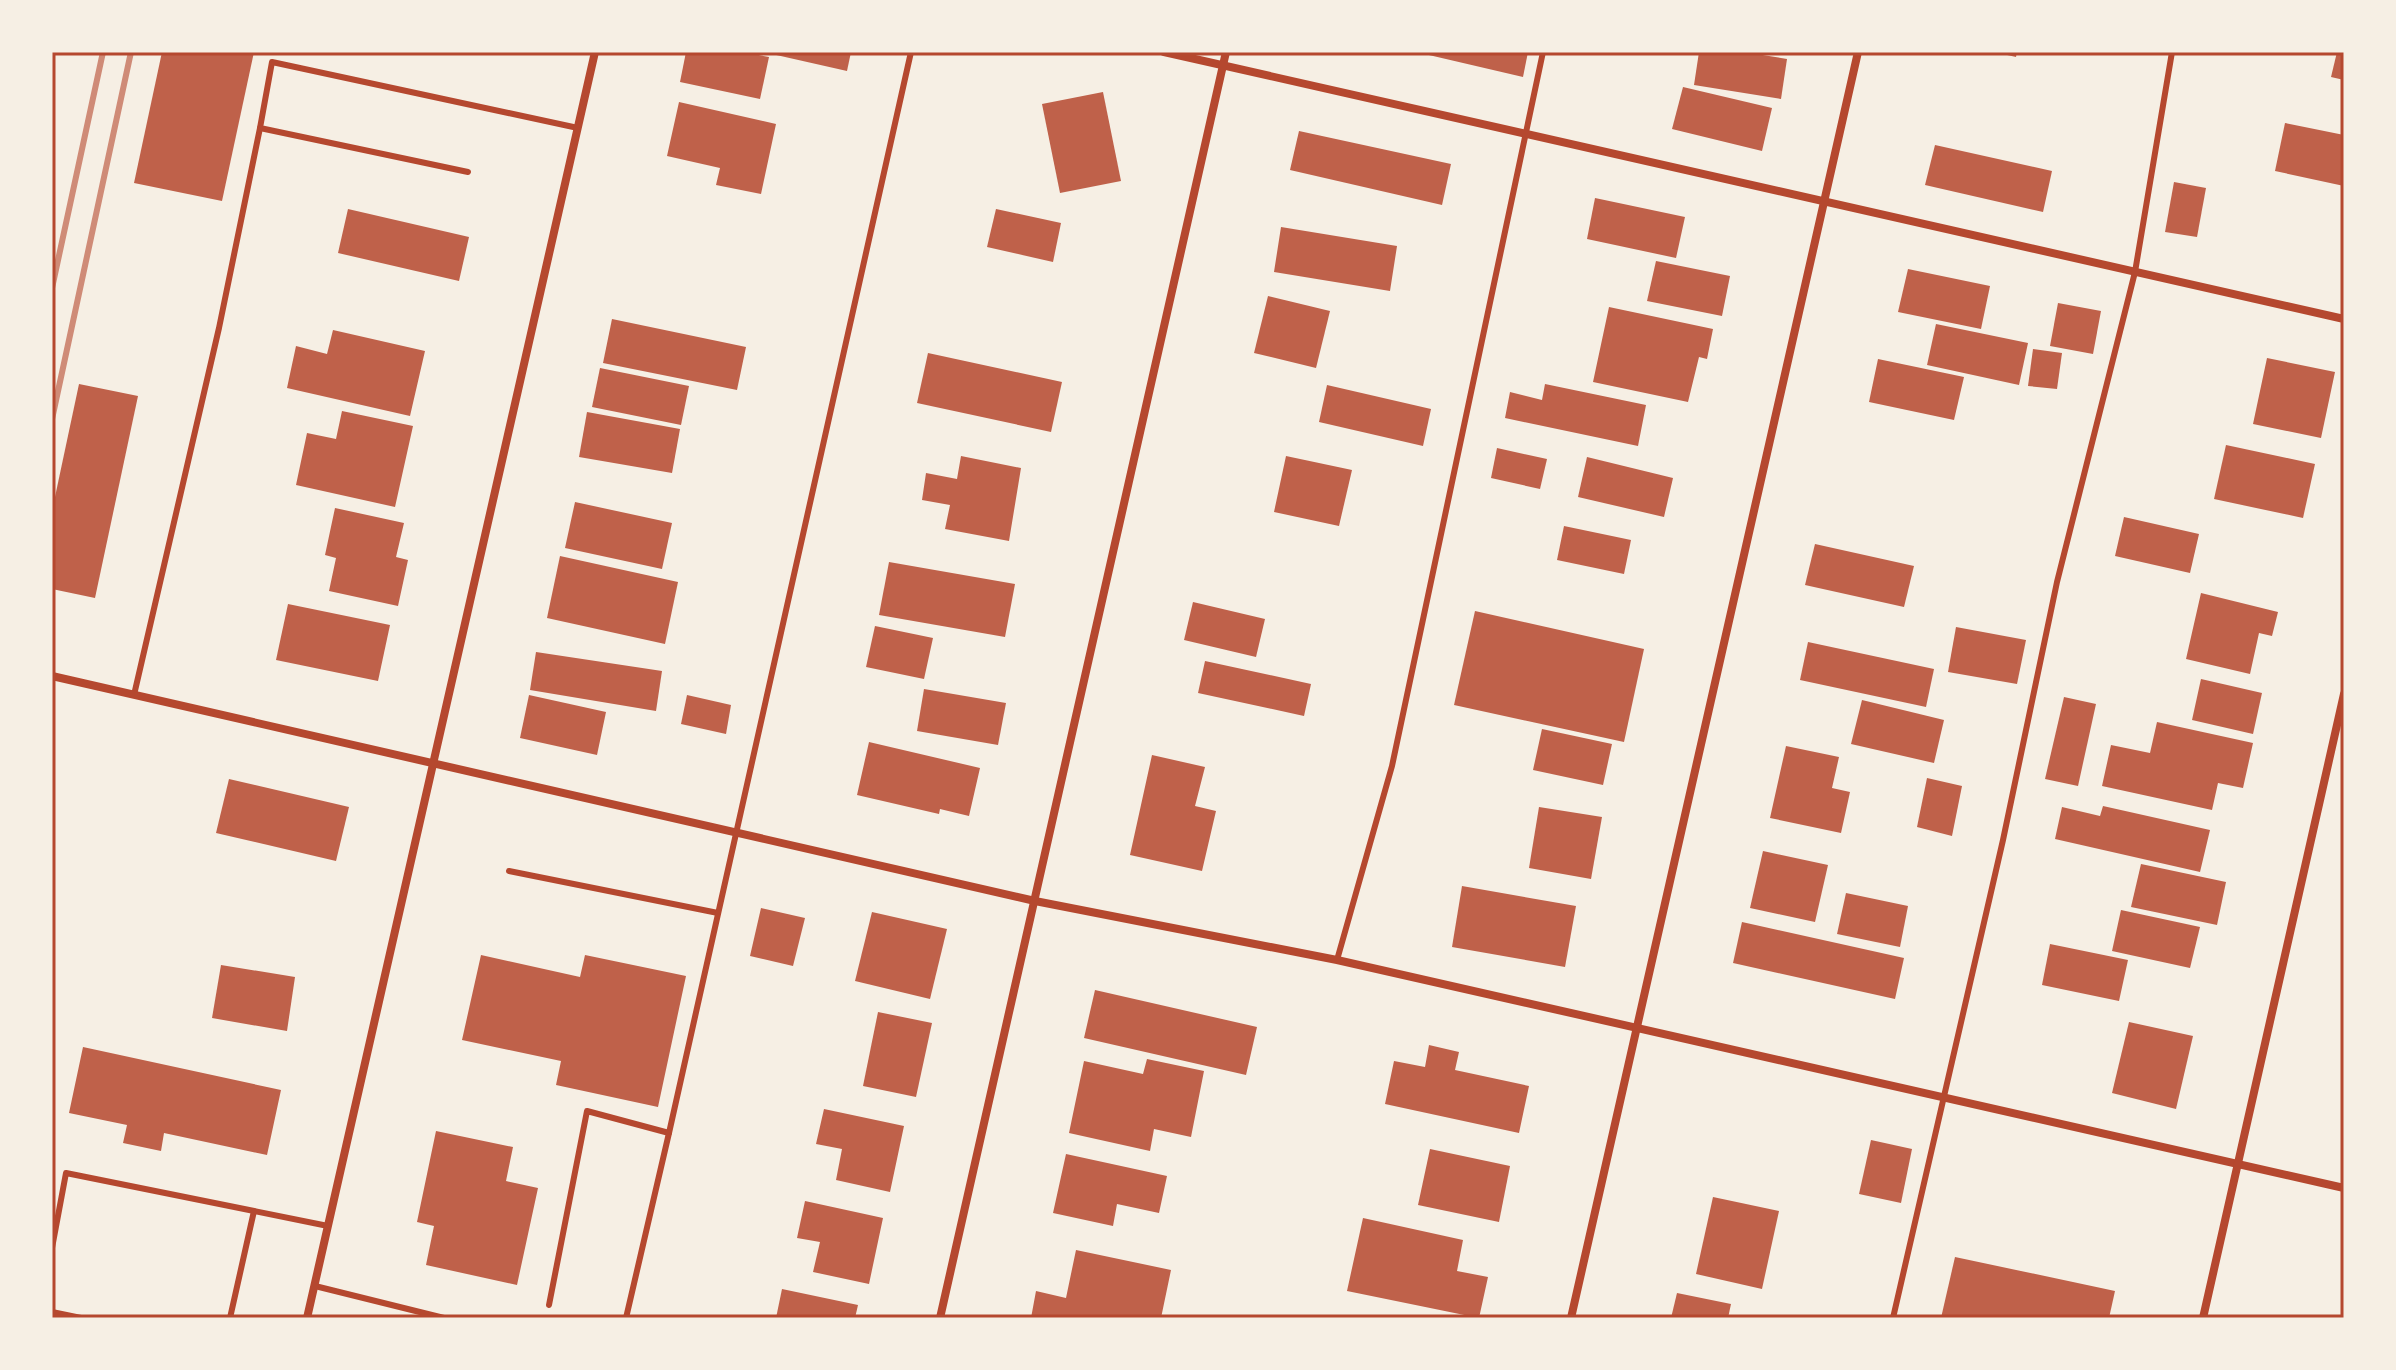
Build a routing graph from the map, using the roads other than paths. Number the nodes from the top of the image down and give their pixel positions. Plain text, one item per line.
1 (267, 52) edge
2 (595, 52) edge
3 (911, 52) edge
4 (1164, 52) edge
5 (1226, 52) edge
6 (1543, 52) edge
7 (1858, 52) edge
8 (2172, 52) edge
9 (272, 62) junction
10 (1223, 65) junction
11 (260, 128) junction
12 (578, 128) junction
13 (1525, 134) junction
14 (468, 172) dead end
15 (1824, 202) junction
16 (2135, 272) junction
17 (2344, 319) edge
18 (52, 676) edge
19 (2344, 694) edge
20 (134, 695) junction
21 (434, 762) junction
22 (736, 833) junction
23 (509, 871) dead end
24 (1035, 901) junction
25 (718, 913) junction
26 (1337, 960) junction
27 (1637, 1028) junction
28 (1942, 1097) junction
29 (669, 1133) junction
30 (2238, 1164) junction
31 (2344, 1188) edge
32 (254, 1211) junction
33 (328, 1226) junction
34 (52, 1248) edge
35 (315, 1286) junction
36 (549, 1305) dead end
37 (52, 1312) edge
38 (81, 1318) edge
39 (230, 1318) edge
40 (307, 1318) edge
41 (444, 1318) edge
42 (626, 1318) edge
43 (940, 1318) edge
44 (1571, 1318) edge
45 (1893, 1318) edge
46 (2203, 1318) edge

1 - 9 lane
2 - 12 street
3 - 22 lane
4 - 10 street
5 - 10 street
6 - 13 lane
7 - 15 street
8 - 16 lane
9 - 11 lane
9 - 12 lane
10 - 13 street
10 - 24 street
11 - 14 lane
11 - 20 lane
12 - 21 street
13 - 15 street
13 - 26 lane
15 - 16 street
15 - 27 street
16 - 17 street
16 - 28 lane
18 - 20 street
19 - 30 street
20 - 21 street
21 - 22 street
21 - 33 street
22 - 24 street
22 - 25 lane
23 - 25 lane
24 - 26 street
24 - 43 street
25 - 29 lane
26 - 27 street
27 - 28 street
27 - 44 street
28 - 30 street
28 - 45 lane
29 - 36 lane
29 - 42 lane
30 - 31 street
30 - 46 street
32 - 33 lane
32 - 34 lane
32 - 39 lane
33 - 35 street
35 - 40 street
35 - 41 lane
37 - 38 lane

